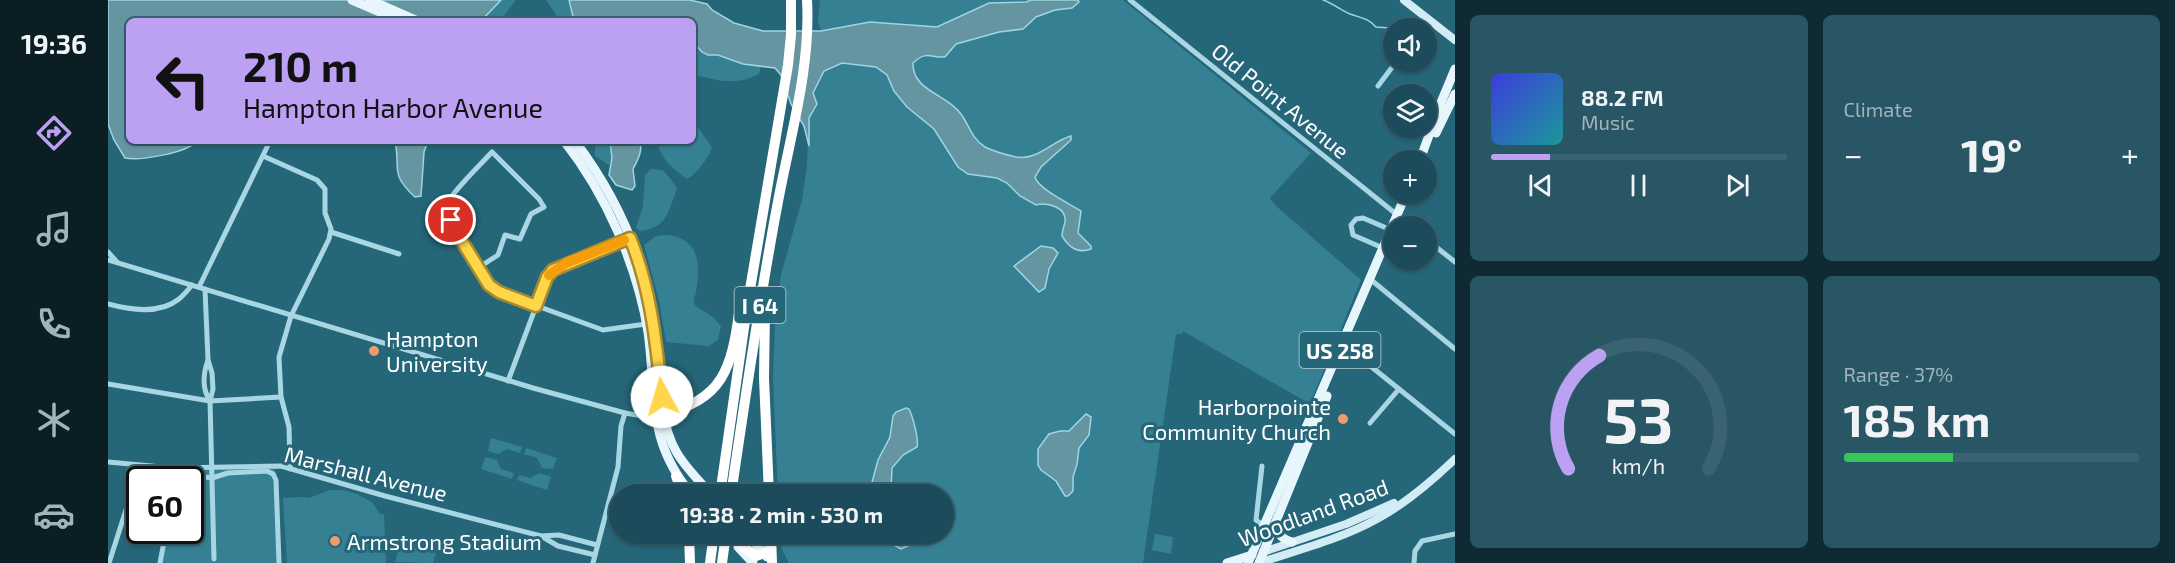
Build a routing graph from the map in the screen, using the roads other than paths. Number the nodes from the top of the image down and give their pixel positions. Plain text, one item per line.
1 (352, 0) edge
2 (370, 0) edge
3 (791, 0) edge
4 (807, 0) edge
5 (1130, 0) edge
6 (1404, 0) edge
7 (1427, 17) junction
8 (394, 18) edge
9 (411, 18) edge
10 (1455, 34) edge
11 (1455, 40) edge
12 (1455, 69) edge
13 (1388, 72) edge
14 (1378, 86) dead end
15 (1455, 94) edge
16 (269, 144) edge
17 (566, 144) edge
18 (577, 144) edge
19 (1424, 150) edge
20 (1430, 150) edge
21 (263, 156) junction
22 (771, 167) junction
23 (1385, 216) edge
24 (774, 219) junction
25 (1383, 222) edge
26 (331, 232) junction
27 (626, 239) junction
28 (1383, 248) joint
29 (1437, 248) edge
30 (108, 252) edge
31 (399, 254) dead end
32 (1383, 255) edge
33 (108, 260) edge
34 (1455, 262) edge
35 (118, 263) junction
36 (478, 268) junction
37 (1372, 281) junction
38 (199, 287) junction
39 (108, 304) edge
40 (536, 306) junction
41 (291, 316) junction
42 (646, 324) junction
43 (1345, 346) junction
44 (1455, 349) edge
45 (508, 381) junction
46 (108, 384) edge
47 (1399, 389) junction
48 (281, 397) junction
49 (210, 401) junction
50 (625, 413) junction
51 (660, 414) junction
52 (1370, 423) dead end
53 (1455, 435) edge
54 (108, 462) edge
55 (1454, 464) edge
56 (141, 466) edge
57 (1262, 466) dead end
58 (204, 467) edge
59 (212, 467) junction
60 (290, 469) junction
61 (204, 476) edge
62 (676, 476) junction
63 (212, 477) junction
64 (679, 484) edge
65 (683, 484) edge
66 (703, 484) edge
67 (722, 484) edge
68 (733, 484) edge
69 (769, 484) edge
70 (126, 511) edge
71 (1275, 524) junction
72 (1264, 526) junction
73 (1347, 528) junction
74 (1455, 534) edge
75 (541, 536) junction
76 (1292, 542) junction
77 (164, 544) edge
78 (689, 544) edge
79 (713, 544) edge
80 (726, 544) edge
81 (736, 544) edge
82 (740, 544) edge
83 (597, 545) junction
84 (1263, 552) junction
85 (770, 553) edge
86 (595, 555) junction
87 (723, 559) edge
88 (1255, 561) edge
89 (215, 562) edge
90 (109, 563) edge
91 (160, 563) edge
92 (279, 563) edge
93 (593, 563) edge
94 (690, 563) edge
95 (710, 563) edge
96 (753, 563) edge
97 (1227, 563) edge
98 (1414, 563) edge

1 - 8 main road
2 - 9 main road
3 - 22 highway, I 64
4 - 24 highway, I 64
5 - 23 street, Old Point Avenue
6 - 7 main road
7 - 10 main road
7 - 11 main road
12 - 19 main road
13 - 14 street
15 - 20 main road
16 - 21 street
17 - 27 main road
18 - 27 main road
21 - 26 street
21 - 38 street
22 - 51 highway
22 - 67 highway, I 64
24 - 68 highway, I 64
24 - 69 highway
25 - 28 street
26 - 31 street
26 - 41 street
27 - 40 street
27 - 42 main road
27 - 51 main road
28 - 37 main road, US 258
29 - 34 street
30 - 35 street
32 - 37 main road, US 258
33 - 35 street
35 - 38 street
36 - 36 street
36 - 40 street
37 - 43 main road, US 258
37 - 44 street
38 - 39 street
38 - 41 street
38 - 49 street
40 - 42 street
40 - 45 street
41 - 45 street
41 - 48 street
42 - 51 main road
43 - 47 street
43 - 71 main road, US 258
43 - 72 main road, US 258
45 - 50 street
46 - 49 street
47 - 52 street
47 - 53 street
48 - 49 street
48 - 60 street
49 - 59 street
50 - 51 street
50 - 83 street
51 - 62 main road
51 - 66 main road
54 - 56 street, Marshall Avenue
55 - 73 main road, Woodland Road
57 - 72 street
58 - 59 street, Marshall Avenue
59 - 60 street, Marshall Avenue
59 - 63 street
60 - 75 street, Marshall Avenue
61 - 63 street
62 - 64 highway
62 - 65 main road
63 - 89 street
63 - 92 street
70 - 90 street
71 - 76 main road
71 - 84 main road, US 258
72 - 88 main road, US 258
73 - 76 main road, Woodland Road
73 - 88 main road, Woodland Road
74 - 98 street
75 - 83 street, Marshall Avenue
75 - 86 street, Marshall Avenue
76 - 84 main road, Woodland Road
77 - 91 street
78 - 94 highway
79 - 95 highway
80 - 87 highway
81 - 96 main road
82 - 85 highway
83 - 86 street
84 - 88 main road, US 258
86 - 93 street
88 - 97 main road, Woodland Road

